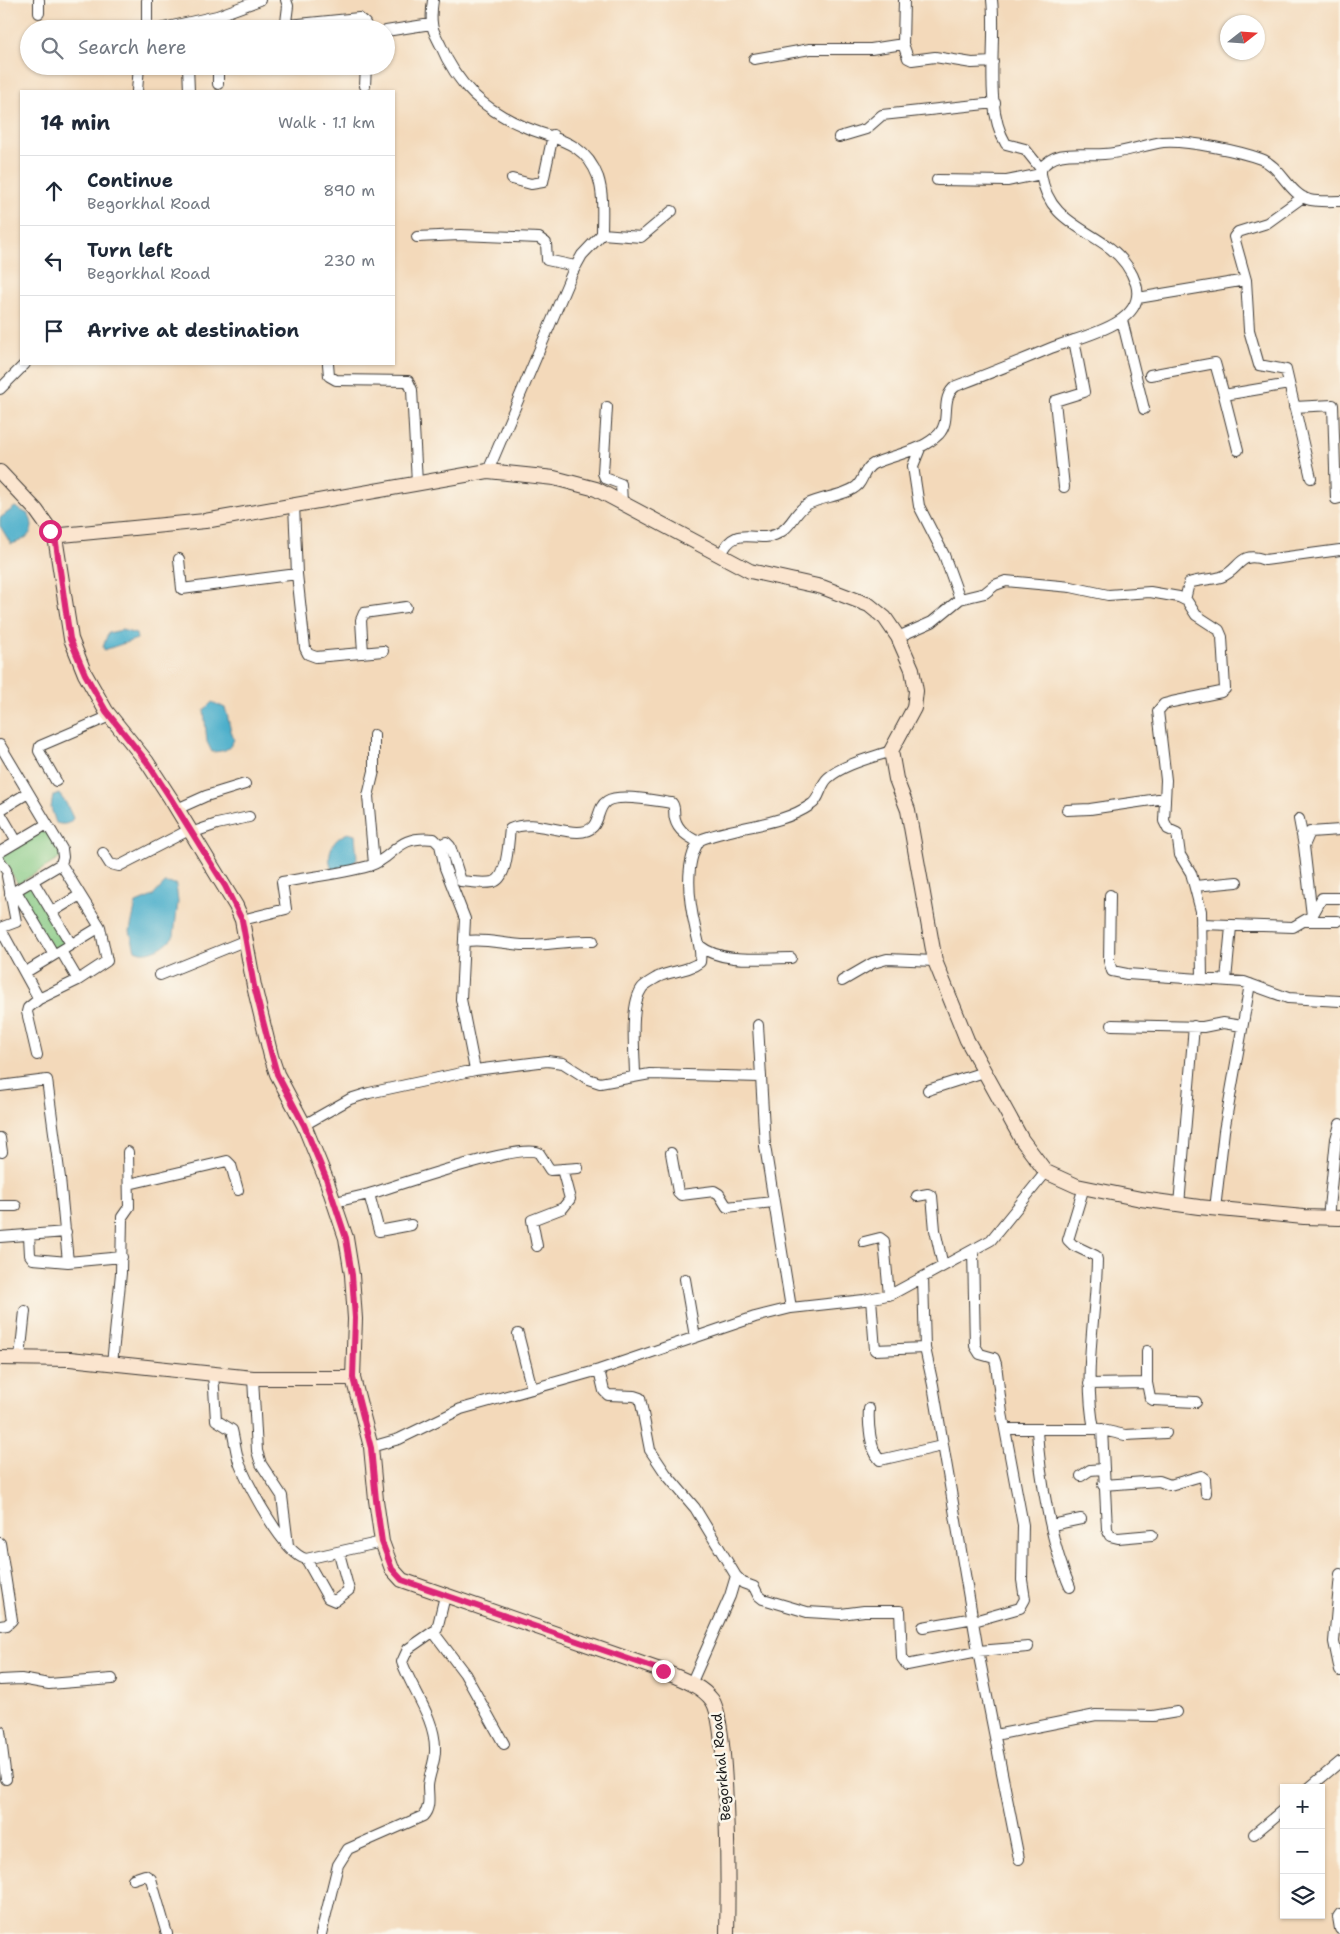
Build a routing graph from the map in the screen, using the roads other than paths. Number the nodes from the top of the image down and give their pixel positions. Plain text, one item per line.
1 (39, 0) edge
2 (147, 0) edge
3 (260, 0) edge
4 (286, 0) edge
5 (433, 0) edge
6 (904, 0) edge
7 (992, 0) edge
8 (39, 13) dead end
9 (147, 20) edge
10 (214, 20) edge
11 (286, 20) edge
12 (339, 20) edge
13 (361, 20) edge
14 (432, 24) junction
15 (395, 30) edge
16 (903, 44) junction
17 (754, 59) dead end
18 (993, 62) junction
19 (138, 75) edge
20 (188, 75) edge
21 (218, 75) edge
22 (366, 75) edge
23 (218, 84) dead end
24 (365, 86) dead end
25 (137, 90) edge
26 (189, 90) edge
27 (994, 103) junction
28 (553, 135) junction
29 (839, 136) dead end
30 (1041, 171) junction
31 (512, 178) dead end
32 (937, 180) dead end
33 (1303, 197) junction
34 (1340, 201) edge
35 (672, 211) dead end
36 (602, 234) junction
37 (416, 237) dead end
38 (575, 266) junction
39 (1246, 280) junction
40 (1138, 298) junction
41 (1122, 320) junction
42 (1074, 340) junction
43 (24, 365) edge
44 (328, 365) edge
45 (1150, 375) dead end
46 (1289, 384) junction
47 (0, 389) edge
48 (1224, 395) junction
49 (607, 407) dead end
50 (1294, 408) junction
51 (1144, 409) dead end
52 (921, 446) junction
53 (1238, 450) dead end
54 (488, 471) junction
55 (2, 476) edge
56 (1311, 478) dead end
57 (417, 483) junction
58 (1064, 487) dead end
59 (1340, 498) edge
60 (622, 503) junction
61 (294, 505) junction
62 (56, 536) junction
63 (1340, 550) edge
64 (721, 555) junction
65 (179, 559) dead end
66 (297, 574) junction
67 (960, 599) junction
68 (1185, 600) junction
69 (406, 607) dead end
70 (898, 637) junction
71 (383, 651) dead end
72 (363, 653) junction
73 (110, 716) junction
74 (374, 735) dead end
75 (0, 745) edge
76 (891, 751) junction
77 (4, 762) edge
78 (56, 780) dead end
79 (245, 784) dead end
80 (28, 793) junction
81 (1165, 798) junction
82 (177, 809) junction
83 (1067, 810) dead end
84 (0, 811) edge
85 (250, 817) dead end
86 (1299, 819) dead end
87 (47, 824) junction
88 (1340, 830) edge
89 (190, 832) junction
90 (17, 842) junction
91 (698, 842) junction
92 (440, 845) junction
93 (1304, 846) junction
94 (0, 852) edge
95 (103, 853) dead end
96 (61, 864) junction
97 (374, 864) junction
98 (2, 871) edge
99 (33, 881) junction
100 (1237, 882) dead end
101 (1195, 886) junction
102 (13, 893) junction
103 (80, 895) junction
104 (1110, 895) dead end
105 (1340, 898) edge
106 (52, 912) junction
107 (1308, 918) junction
108 (242, 920) junction
109 (1338, 921) dead end
110 (1201, 924) junction
111 (1231, 926) junction
112 (100, 927) junction
113 (0, 928) edge
114 (244, 940) junction
115 (466, 941) junction
116 (593, 941) dead end
117 (72, 944) junction
118 (700, 946) junction
119 (58, 953) junction
120 (791, 958) dead end
121 (935, 962) junction
122 (26, 972) junction
123 (160, 976) dead end
124 (1202, 979) junction
125 (78, 980) junction
126 (1226, 980) junction
127 (842, 981) dead end
128 (1250, 984) junction
129 (39, 999) junction
130 (1340, 1001) edge
131 (758, 1025) dead end
132 (1112, 1025) dead end
133 (1194, 1026) junction
134 (1242, 1026) junction
135 (37, 1055) dead end
136 (475, 1070) junction
137 (984, 1072) junction
138 (635, 1076) junction
139 (760, 1077) junction
140 (0, 1086) edge
141 (928, 1090) dead end
142 (1340, 1124) edge
143 (304, 1125) junction
144 (0, 1138) edge
145 (2, 1152) dead end
146 (128, 1152) dead end
147 (671, 1153) dead end
148 (578, 1168) dead end
149 (562, 1169) junction
150 (1046, 1172) junction
151 (129, 1184) junction
152 (1084, 1187) junction
153 (238, 1190) dead end
154 (369, 1194) junction
155 (917, 1196) dead end
156 (335, 1202) junction
157 (773, 1202) junction
158 (1179, 1205) junction
159 (0, 1206) edge
160 (16, 1206) dead end
161 (1215, 1209) junction
162 (1334, 1218) edge
163 (412, 1225) dead end
164 (66, 1232) junction
165 (30, 1236) junction
166 (0, 1237) edge
167 (864, 1242) dead end
168 (537, 1246) dead end
169 (973, 1250) junction
170 (122, 1258) junction
171 (68, 1262) junction
172 (943, 1266) junction
173 (923, 1277) junction
174 (685, 1279) dead end
175 (889, 1294) junction
176 (871, 1299) junction
177 (790, 1308) junction
178 (25, 1311) dead end
179 (518, 1334) dead end
180 (695, 1337) junction
181 (924, 1348) junction
182 (1147, 1351) dead end
183 (20, 1357) junction
184 (0, 1358) edge
185 (112, 1364) junction
186 (599, 1370) junction
187 (213, 1373) junction
188 (253, 1378) junction
189 (353, 1378) junction
190 (1147, 1383) junction
191 (1089, 1384) junction
192 (532, 1389) junction
193 (1196, 1402) dead end
194 (869, 1409) dead end
195 (1005, 1429) junction
196 (1098, 1429) junction
197 (1037, 1431) junction
198 (1166, 1433) dead end
199 (942, 1446) junction
200 (371, 1448) junction
201 (1103, 1469) junction
202 (1081, 1476) dead end
203 (1103, 1485) junction
204 (1206, 1493) dead end
205 (1082, 1519) dead end
206 (1052, 1525) junction
207 (1152, 1535) dead end
208 (382, 1542) junction
209 (0, 1543) edge
210 (288, 1546) junction
211 (339, 1553) junction
212 (306, 1559) junction
213 (1340, 1574) edge
214 (736, 1576) junction
215 (1070, 1587) dead end
216 (446, 1596) junction
217 (974, 1619) junction
218 (0, 1626) edge
219 (923, 1627) dead end
220 (434, 1633) junction
221 (1028, 1647) dead end
222 (978, 1651) junction
223 (1340, 1671) edge
224 (112, 1679) dead end
225 (0, 1680) edge
226 (691, 1684) junction
227 (1177, 1712) dead end
228 (0, 1731) edge
229 (995, 1735) junction
230 (504, 1744) dead end
231 (1340, 1762) edge
232 (6, 1779) dead end
233 (1314, 1784) edge
234 (1280, 1812) edge
235 (1254, 1834) dead end
236 (1019, 1859) dead end
237 (133, 1878) dead end
238 (1340, 1914) edge
239 (1340, 1930) edge
240 (167, 1934) edge
241 (321, 1934) edge
242 (728, 1934) edge

1 - 8 street
2 - 9 street
3 - 10 street
4 - 11 street
5 - 14 street
6 - 16 street
7 - 18 street
12 - 13 street
14 - 15 street
14 - 28 street
16 - 17 street
16 - 18 street
18 - 27 street
19 - 25 street
20 - 26 street
21 - 23 street
22 - 24 street
27 - 29 street
27 - 30 street
28 - 31 street
28 - 36 street
30 - 32 street
30 - 33 street
30 - 40 street
33 - 34 street
33 - 39 street
35 - 36 street
36 - 38 street
37 - 38 street
38 - 54 street
39 - 40 street
39 - 46 street
40 - 41 street
41 - 42 street
41 - 51 street
42 - 52 street
42 - 58 street
43 - 47 street
44 - 57 street
45 - 48 street
46 - 48 street
46 - 50 street
48 - 53 street
49 - 60 street
50 - 56 street
50 - 59 street
52 - 64 street
52 - 67 street
54 - 57 street
54 - 60 street
55 - 62 street
57 - 61 street
60 - 64 street
61 - 62 street
61 - 66 street
62 - 73 street, Begorkhal Road
63 - 68 street
64 - 70 street
65 - 66 street
66 - 72 street
67 - 68 street
67 - 70 street
68 - 81 street
69 - 72 street
70 - 76 street
71 - 72 street
73 - 78 street
73 - 82 street, Begorkhal Road
74 - 97 street
75 - 77 street
76 - 91 street
76 - 121 street
77 - 80 street
79 - 82 street
80 - 84 street
80 - 87 street
81 - 83 street
81 - 101 street
82 - 89 street, Begorkhal Road
84 - 90 street
85 - 89 street
86 - 93 street
87 - 90 street
87 - 96 street
88 - 93 street
89 - 95 street
89 - 108 street, Begorkhal Road
90 - 94 street
91 - 92 street
91 - 118 street
92 - 97 street
92 - 115 street
93 - 107 street
96 - 99 street
96 - 103 street
97 - 108 street
98 - 102 street
99 - 102 street
99 - 106 street
100 - 101 street
101 - 110 street
102 - 113 street
102 - 119 street
103 - 106 street
103 - 112 street
104 - 124 street
105 - 107 street
106 - 117 street
107 - 109 street
107 - 111 street
108 - 114 street, Begorkhal Road
110 - 111 street
110 - 124 street
111 - 126 street
112 - 117 street
112 - 125 street
113 - 122 street
114 - 123 street
114 - 143 street, Begorkhal Road
115 - 116 street
115 - 136 street
117 - 119 street
118 - 120 street
118 - 138 street
119 - 122 street
119 - 125 street
121 - 127 street
121 - 137 street
122 - 129 street
124 - 126 street
125 - 129 street
126 - 128 street
128 - 130 street
128 - 134 street
129 - 135 street
131 - 139 street
132 - 133 street
133 - 134 street
133 - 158 street
134 - 161 street
136 - 138 street
136 - 143 street
137 - 141 street
137 - 150 street
138 - 139 street
139 - 157 street
140 - 164 street
142 - 162 street
143 - 156 street, Begorkhal Road
144 - 145 street
146 - 151 street
147 - 157 street
148 - 149 street
149 - 154 street
149 - 168 street
150 - 152 street
150 - 169 street
151 - 153 street
151 - 170 street
152 - 158 street
152 - 191 street
154 - 156 street
154 - 163 street
155 - 172 street
156 - 189 street, Begorkhal Road
157 - 177 street
158 - 161 street
159 - 160 street
161 - 162 street
164 - 165 street
164 - 171 street
165 - 166 street
165 - 171 street
167 - 175 street
169 - 172 street
169 - 195 street
170 - 171 street
170 - 185 street
172 - 173 street
173 - 175 street
173 - 181 street
174 - 180 street
175 - 176 street
176 - 177 street
176 - 181 street
177 - 180 street
178 - 183 street
179 - 192 street
180 - 186 street
181 - 199 street
182 - 190 street
183 - 184 street
183 - 185 street
185 - 187 street
186 - 192 street
186 - 214 street
187 - 188 street
187 - 210 street
188 - 189 street
188 - 210 street
189 - 200 street, Begorkhal Road
190 - 191 street
190 - 193 street
191 - 196 street
192 - 200 street
194 - 199 street
195 - 197 street
195 - 217 street
196 - 197 street
196 - 198 street
196 - 201 street
197 - 206 street
199 - 217 street
200 - 208 street, Begorkhal Road
201 - 202 street
201 - 203 street
203 - 204 street
203 - 207 street
205 - 206 street
206 - 215 street
208 - 211 street
208 - 216 street, Begorkhal Road
209 - 218 street
210 - 212 street
211 - 212 street
211 - 212 street
213 - 223 street
214 - 222 street
214 - 226 street
216 - 220 street
216 - 226 street, Begorkhal Road
217 - 219 street
217 - 222 street
220 - 230 street
220 - 241 street
221 - 222 street
222 - 229 street
224 - 225 street
226 - 242 street, Begorkhal Road
227 - 229 street
228 - 232 street
229 - 236 street
231 - 233 street
234 - 235 street
237 - 240 street
238 - 239 street

